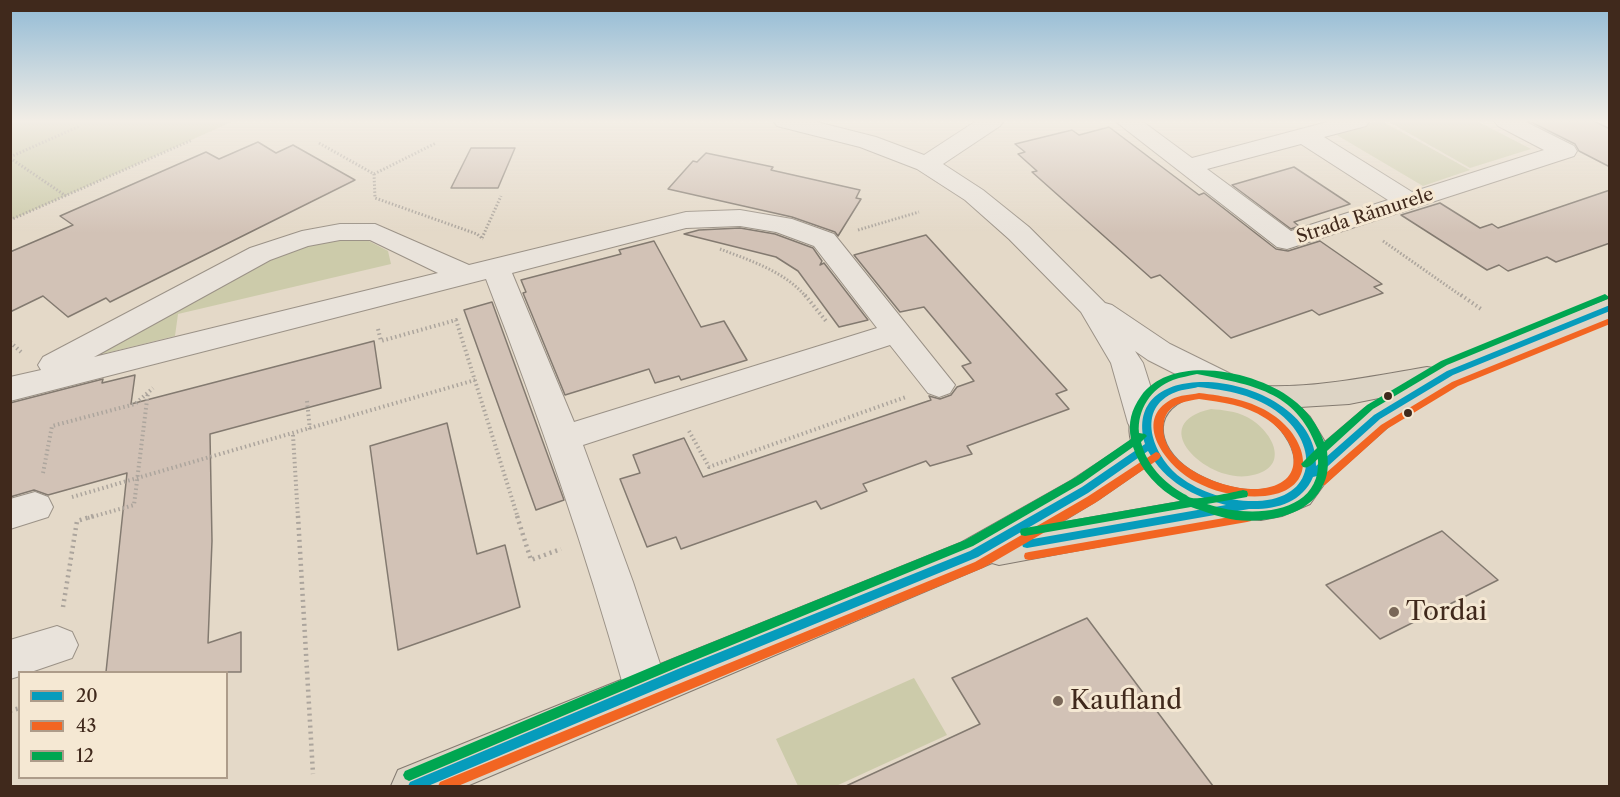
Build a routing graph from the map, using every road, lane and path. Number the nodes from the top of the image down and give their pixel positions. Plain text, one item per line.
1 (12, 158) edge
2 (151, 158) edge
3 (347, 158) edge
4 (406, 158) edge
5 (911, 158) edge
6 (935, 158) edge
7 (1176, 158) edge
8 (1221, 158) edge
9 (1340, 158) edge
10 (1543, 158) edge
11 (926, 164) junction
12 (1188, 167) junction
13 (374, 174) junction
14 (66, 196) junction
15 (501, 196) dead end
16 (1410, 202) junction
17 (919, 212) dead end
18 (10, 220) edge
19 (1352, 220) junction
20 (856, 231) dead end
21 (716, 247) dead end
22 (490, 262) junction
23 (1092, 306) junction
24 (1610, 308) edge
25 (1481, 309) dead end
26 (376, 318) dead end
27 (828, 324) dead end
28 (897, 332) junction
29 (1450, 373) junction
30 (475, 380) junction
31 (160, 383) dead end
32 (939, 385) dead end
33 (12, 388) edge
34 (148, 392) junction
35 (1244, 393) junction
36 (308, 401) dead end
37 (310, 430) junction
38 (1147, 434) junction
39 (293, 435) junction
40 (563, 438) junction
41 (1314, 473) junction
42 (137, 479) junction
43 (1245, 506) junction
44 (23, 511) edge
45 (567, 546) dead end
46 (974, 554) junction
47 (57, 645) joint
48 (10, 660) edge
49 (646, 688) junction
50 (313, 774) dead end
51 (414, 786) edge

1 - 14 path
2 - 14 path
3 - 13 path
4 - 13 path
5 - 11 street
6 - 11 street
7 - 12 street, Strada Rămurele
8 - 12 street
9 - 16 street
10 - 16 street, Strada Rămurele
11 - 23 street
12 - 19 street, Strada Rămurele
13 - 22 path
14 - 18 path
15 - 22 path
16 - 19 street, Strada Rămurele
17 - 20 path
19 - 25 path
21 - 27 path
22 - 22 path
22 - 28 street
22 - 33 street
22 - 33 street
22 - 40 street
23 - 35 street
23 - 38 street
24 - 29 main road
26 - 30 path
28 - 32 street
28 - 40 street
29 - 35 main road
29 - 41 main road
30 - 37 path
30 - 45 path
31 - 34 path
34 - 42 path
34 - 44 path
35 - 38 main road
35 - 41 main road
36 - 37 path
37 - 39 path
38 - 43 main road
38 - 46 main road
39 - 42 path
39 - 50 path
40 - 49 street
41 - 43 main road
42 - 44 path
42 - 47 path
43 - 46 main road
46 - 49 main road
47 - 48 street
49 - 51 main road

